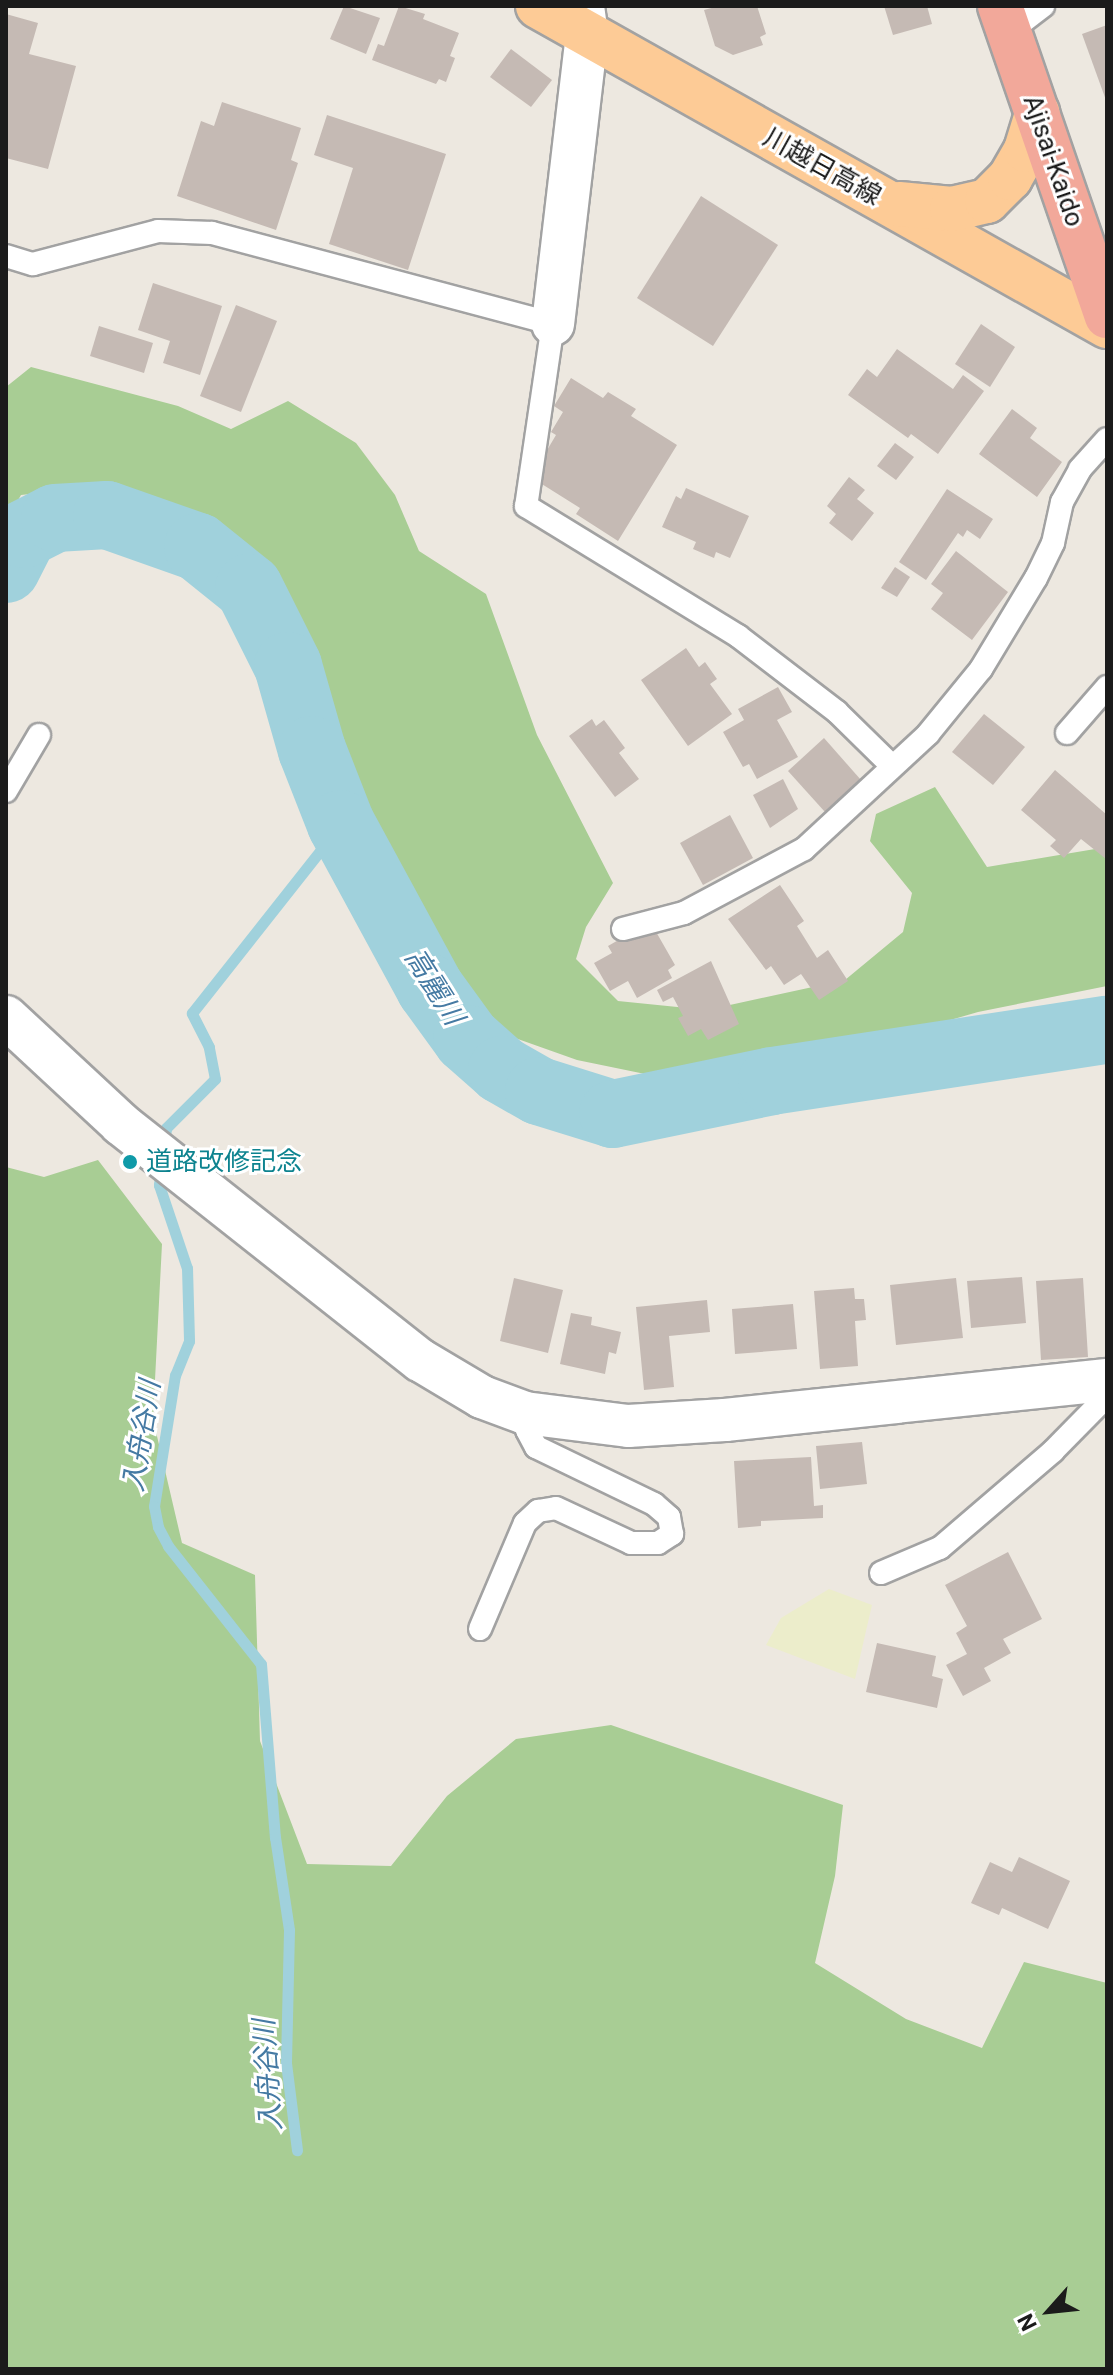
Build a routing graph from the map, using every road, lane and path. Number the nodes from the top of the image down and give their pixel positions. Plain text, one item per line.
1 (538, 6) edge
2 (1017, 15) edge
3 (585, 21) edge
4 (1037, 113) junction
5 (885, 202) junction
6 (6, 256) edge
7 (1107, 316) edge
8 (553, 324) junction
9 (1107, 326) edge
10 (1107, 439) edge
11 (1107, 687) edge
12 (1067, 733) dead end
13 (39, 735) dead end
14 (892, 766) junction
15 (6, 791) edge
16 (623, 929) dead end
17 (6, 1017) edge
18 (1107, 1380) edge
19 (1107, 1396) edge
20 (525, 1413) junction
21 (881, 1573) dead end
22 (480, 1629) dead end

1 - 3 main road, 川越日高線
2 - 4 highway, Ajisai-Kaido
3 - 5 main road, 川越日高線
3 - 8 street
4 - 5 main road
4 - 7 highway, Ajisai-Kaido
5 - 9 main road, 川越日高線
6 - 8 lane
8 - 14 lane
10 - 14 lane
11 - 12 lane
13 - 15 lane
14 - 16 lane
17 - 20 street
18 - 20 street
19 - 21 lane
20 - 22 lane

